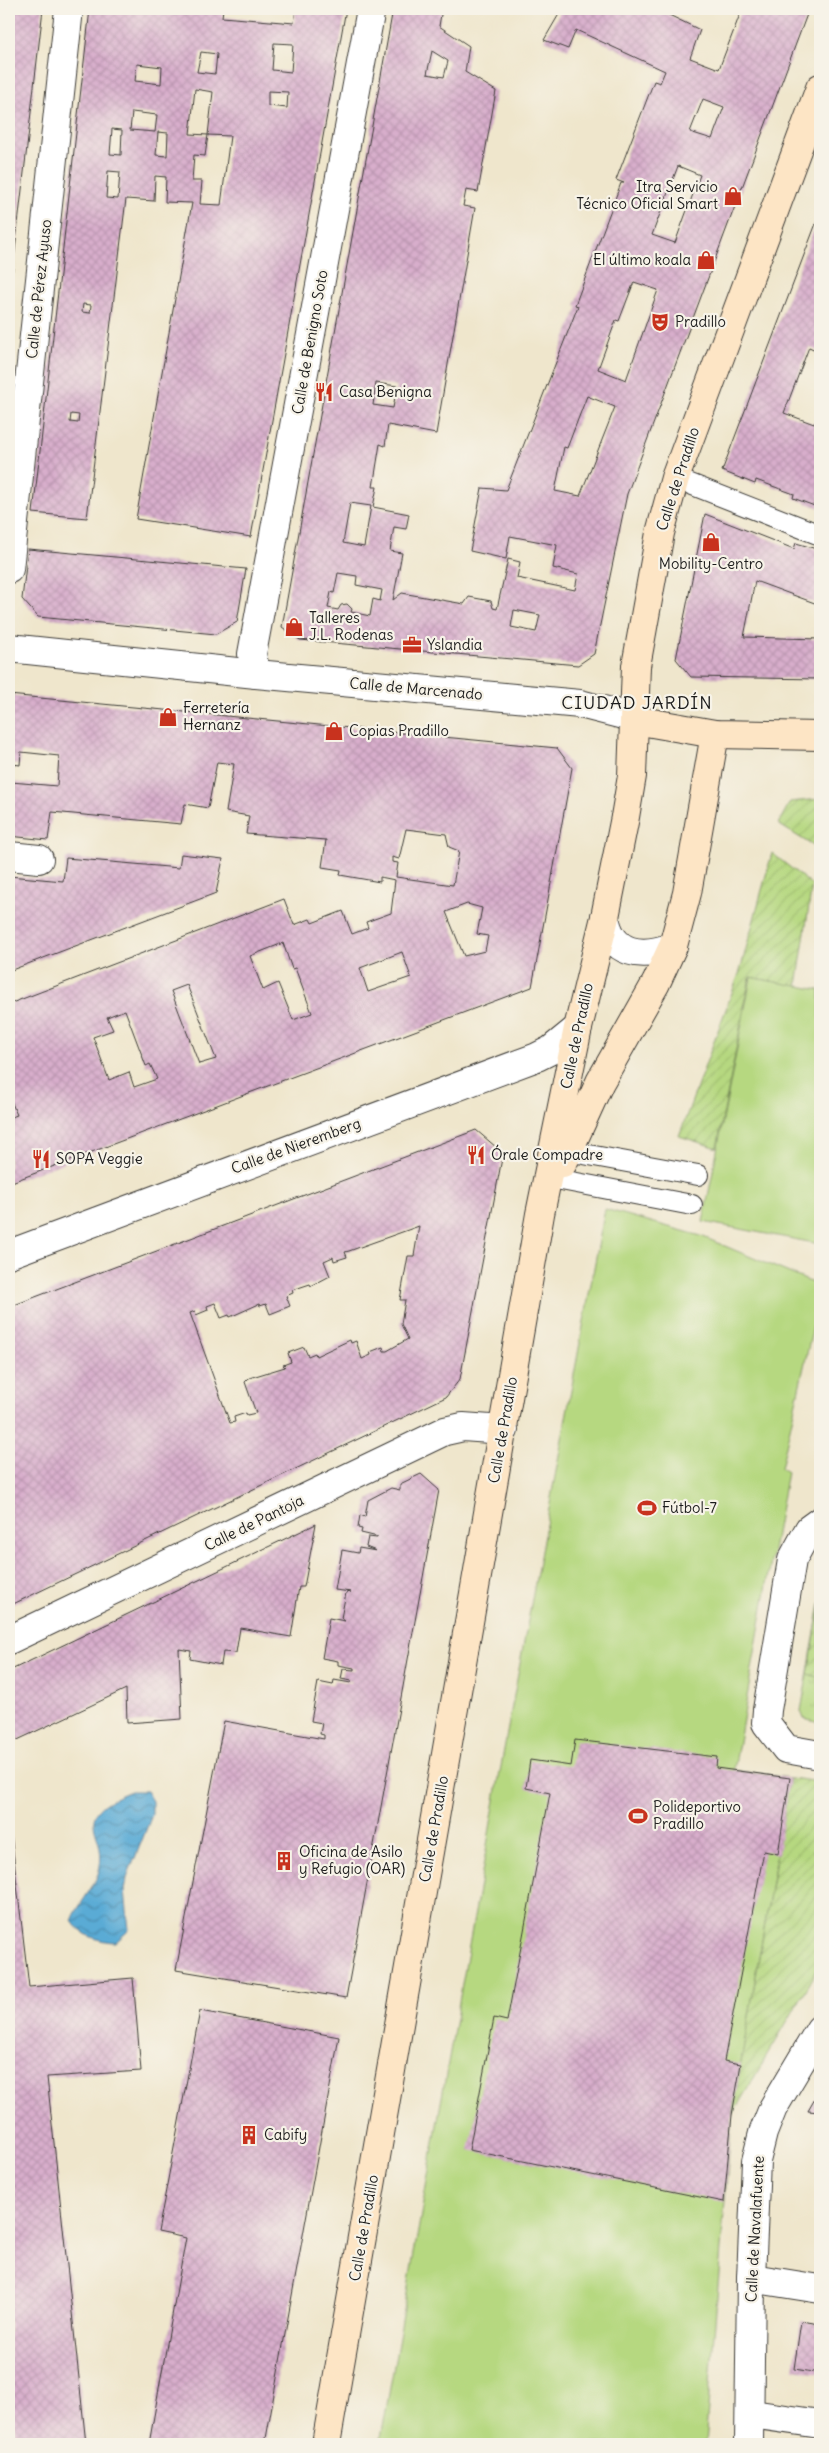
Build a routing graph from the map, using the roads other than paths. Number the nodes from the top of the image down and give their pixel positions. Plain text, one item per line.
1 (69, 9) edge
2 (371, 9) edge
3 (820, 88) edge
4 (675, 478) junction
5 (820, 535) edge
6 (9, 569) edge
7 (9, 648) edge
8 (256, 674) junction
9 (635, 720) junction
10 (714, 734) junction
11 (820, 736) edge
12 (9, 856) edge
13 (39, 859) dead end
14 (605, 917) junction
15 (673, 946) junction
16 (578, 1028) junction
17 (568, 1151) junction
18 (698, 1175) dead end
19 (556, 1179) junction
20 (692, 1205) dead end
21 (540, 1214) junction
22 (9, 1254) edge
23 (504, 1430) junction
24 (820, 1521) edge
25 (9, 1640) edge
26 (820, 1755) edge
27 (820, 2029) edge
28 (751, 2278) junction
29 (820, 2289) edge
30 (751, 2414) junction
31 (820, 2424) edge
32 (326, 2444) edge
33 (749, 2444) edge

1 - 6 street, Calle de Pérez Ayuso
2 - 8 street, Calle de Benigno Soto
3 - 4 street, Calle de Pradillo
4 - 5 lane
4 - 9 street, Calle de Pradillo
7 - 8 street, Calle de Marcenado
8 - 9 street, Calle de Marcenado
9 - 10 street, Calle de Marcenado
9 - 14 street, Calle de Pradillo
10 - 11 street, Calle de Marcenado
10 - 15 street, Calle de Pradillo
12 - 13 street
14 - 15 street
14 - 16 street, Calle de Pradillo
15 - 17 street, Calle de Pradillo
16 - 21 street, Calle de Pradillo
16 - 22 street, Calle de Nieremberg
17 - 18 lane
17 - 19 street, Calle de Pradillo
19 - 20 lane
19 - 21 street, Calle de Pradillo
21 - 23 street, Calle de Pradillo
23 - 25 street, Calle de Pantoja
23 - 32 street, Calle de Pradillo
24 - 26 street
27 - 28 street, Calle de Navalafuente
28 - 29 street
28 - 30 street, Calle de Navalafuente
30 - 31 street
30 - 33 street, Calle de Navalafuente

